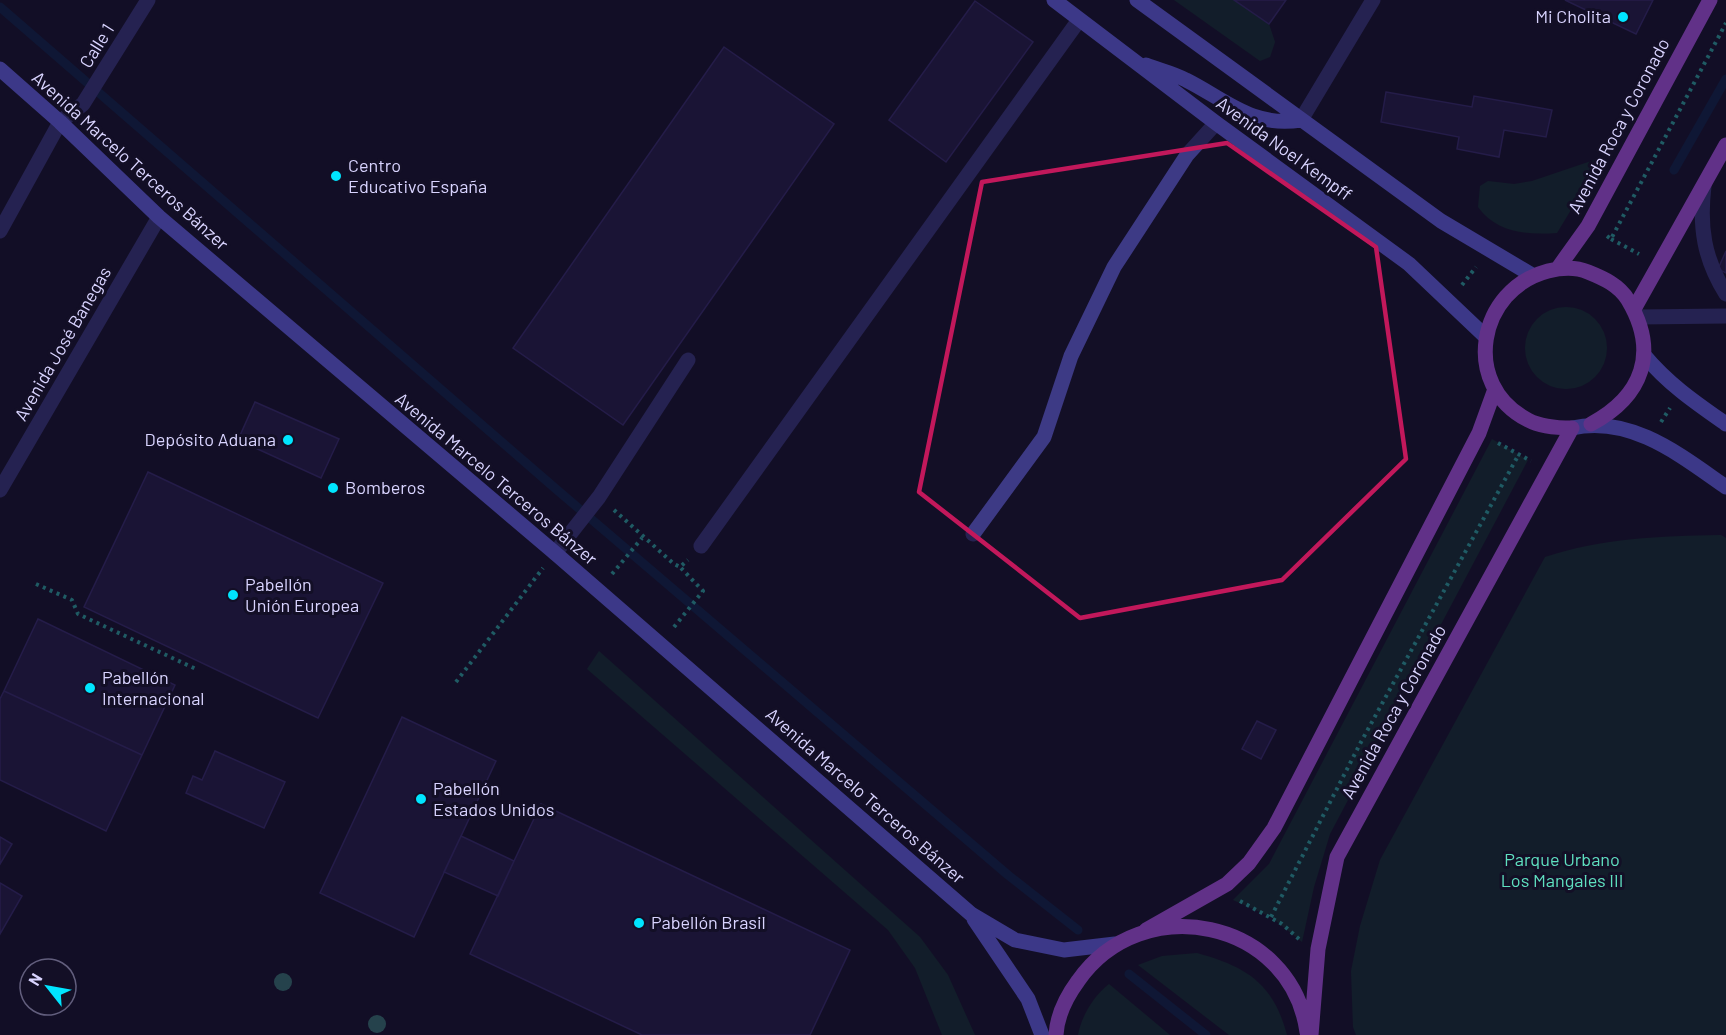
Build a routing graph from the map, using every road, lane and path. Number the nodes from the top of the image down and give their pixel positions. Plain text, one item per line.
1 (148, 0) edge
2 (1054, 0) edge
3 (1137, 0) edge
4 (1373, 0) edge
5 (1710, 0) edge
6 (1079, 20) junction
7 (1132, 60) junction
8 (0, 69) edge
9 (1301, 120) junction
10 (60, 122) junction
11 (1216, 123) junction
12 (1726, 145) edge
13 (1704, 186) junction
14 (159, 217) junction
15 (0, 231) edge
16 (1489, 249) junction
17 (1558, 268) junction
18 (1532, 275) junction
19 (1726, 294) edge
20 (1450, 302) junction
21 (1636, 313) junction
22 (1726, 316) edge
23 (1486, 337) junction
24 (1644, 355) junction
25 (688, 360) dead end
26 (1495, 389) junction
27 (1680, 392) junction
28 (1591, 424) junction
29 (1726, 424) edge
30 (1572, 428) junction
31 (1479, 433) junction
32 (1651, 438) junction
33 (1519, 454) junction
34 (1548, 471) junction
35 (1726, 487) edge
36 (0, 490) edge
37 (596, 500) junction
38 (973, 534) dead end
39 (641, 540) junction
40 (701, 546) joint
41 (555, 553) junction
42 (621, 564) dead end
43 (680, 567) junction
44 (36, 584) dead end
45 (683, 617) dead end
46 (196, 669) dead end
47 (456, 682) dead end
48 (1227, 884) junction
49 (971, 914) junction
50 (1271, 917) junction
51 (1146, 930) junction
52 (1114, 944) junction
53 (1318, 949) junction
54 (1042, 1035) edge
55 (1056, 1035) edge
56 (1309, 1035) edge

1 - 10 street, Calle 1
2 - 6 street, Avenida Noel Kempff
3 - 9 street, Avenida Noel Kempff
4 - 9 street
5 - 17 main road, Avenida Roca y Coronado
6 - 7 street, Avenida Noel Kempff
6 - 40 street
7 - 9 street
7 - 11 street, Avenida Noel Kempff
8 - 10 street, Avenida Marcelo Terceros Bánzer
9 - 16 street, Avenida Noel Kempff
10 - 14 street, Avenida Marcelo Terceros Bánzer
10 - 15 street, Calle 1
11 - 20 street, Avenida Noel Kempff
11 - 38 street
12 - 13 main road
13 - 19 street
13 - 21 main road
14 - 36 street, Avenida José Banegas
14 - 41 street, Avenida Marcelo Terceros Bánzer
16 - 18 street, Avenida Noel Kempff
16 - 20 path
17 - 18 main road
17 - 21 main road
18 - 23 main road
20 - 23 street, Avenida Noel Kempff
21 - 22 street
21 - 24 main road
23 - 26 main road
24 - 27 street
24 - 28 main road
25 - 37 street
26 - 30 main road
26 - 31 main road
27 - 29 street
27 - 32 path
28 - 30 street
28 - 32 street
30 - 34 main road, Avenida Roca y Coronado
31 - 33 path
31 - 48 main road
32 - 35 street
33 - 34 path
33 - 50 path
34 - 53 main road, Avenida Roca y Coronado
37 - 39 path
37 - 41 street
39 - 42 path
39 - 43 path
40 - 43 path
41 - 47 path
41 - 49 street, Avenida Marcelo Terceros Bánzer
43 - 45 path
44 - 46 path
48 - 50 path
48 - 51 main road
49 - 52 street, Avenida Marcelo Terceros Bánzer
49 - 54 street, Avenida Marcelo Terceros Bánzer
50 - 53 path
51 - 52 main road
51 - 56 main road
52 - 55 main road
53 - 56 main road, Avenida Roca y Coronado

